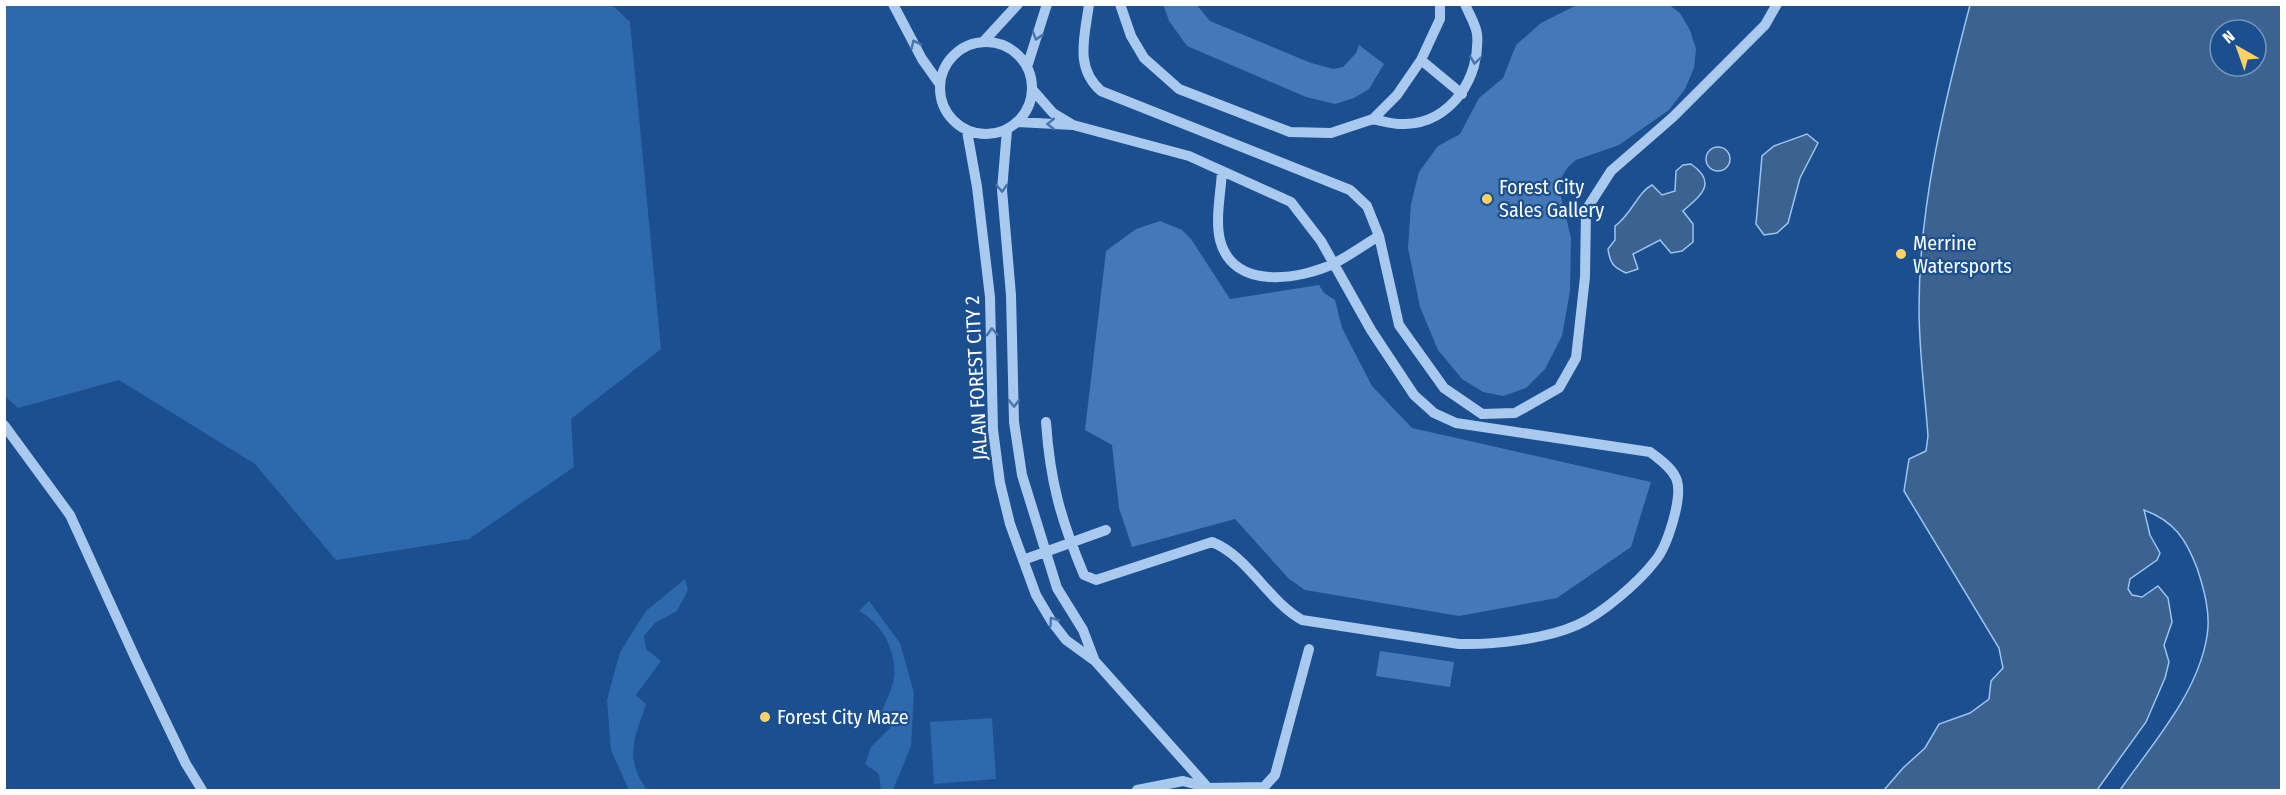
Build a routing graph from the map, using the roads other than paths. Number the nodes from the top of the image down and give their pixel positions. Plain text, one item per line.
1 (893, 4) edge
2 (1018, 4) edge
3 (1047, 4) edge
4 (1089, 4) edge
5 (1120, 4) edge
6 (1440, 4) edge
7 (1777, 4) edge
8 (1469, 8) edge
9 (984, 41) junction
10 (1421, 60) junction
11 (1028, 67) junction
12 (939, 83) junction
13 (1032, 89) junction
14 (1462, 94) junction
15 (1373, 119) junction
16 (1018, 122) junction
17 (1073, 125) junction
18 (1007, 130) junction
19 (967, 131) junction
20 (1222, 171) junction
21 (1379, 236) junction
22 (1334, 264) junction
23 (1046, 422) dead end
24 (4, 425) edge
25 (1106, 530) dead end
26 (1070, 542) junction
27 (1045, 552) junction
28 (1023, 560) junction
29 (1309, 649) dead end
30 (1095, 661) junction
31 (202, 790) edge
32 (1137, 790) edge
33 (1209, 790) edge

12 -> 1 street
2 - 9 street
3 -> 11 street
4 - 21 street
5 - 15 street
6 - 10 street
7 - 21 street
8 -> 14 street
9 - 11 street
9 - 12 street
10 - 14 street
10 - 15 street
11 - 13 street
12 - 19 street
13 - 16 street
13 - 17 street
14 - 15 street
17 -> 16 street
16 - 18 street
17 - 20 street
18 - 19 street
18 -> 27 street, JALAN FOREST CITY 2
28 -> 19 street, JALAN FOREST CITY 2
20 - 22 street
20 - 22 street
21 - 22 street
22 - 26 street
23 - 26 street
24 - 31 street
25 - 26 street
26 - 27 street
27 - 28 street
27 - 30 street, JALAN FOREST CITY 2
30 -> 28 street, JALAN FOREST CITY 2
29 - 33 street
30 - 33 street
32 - 33 street

